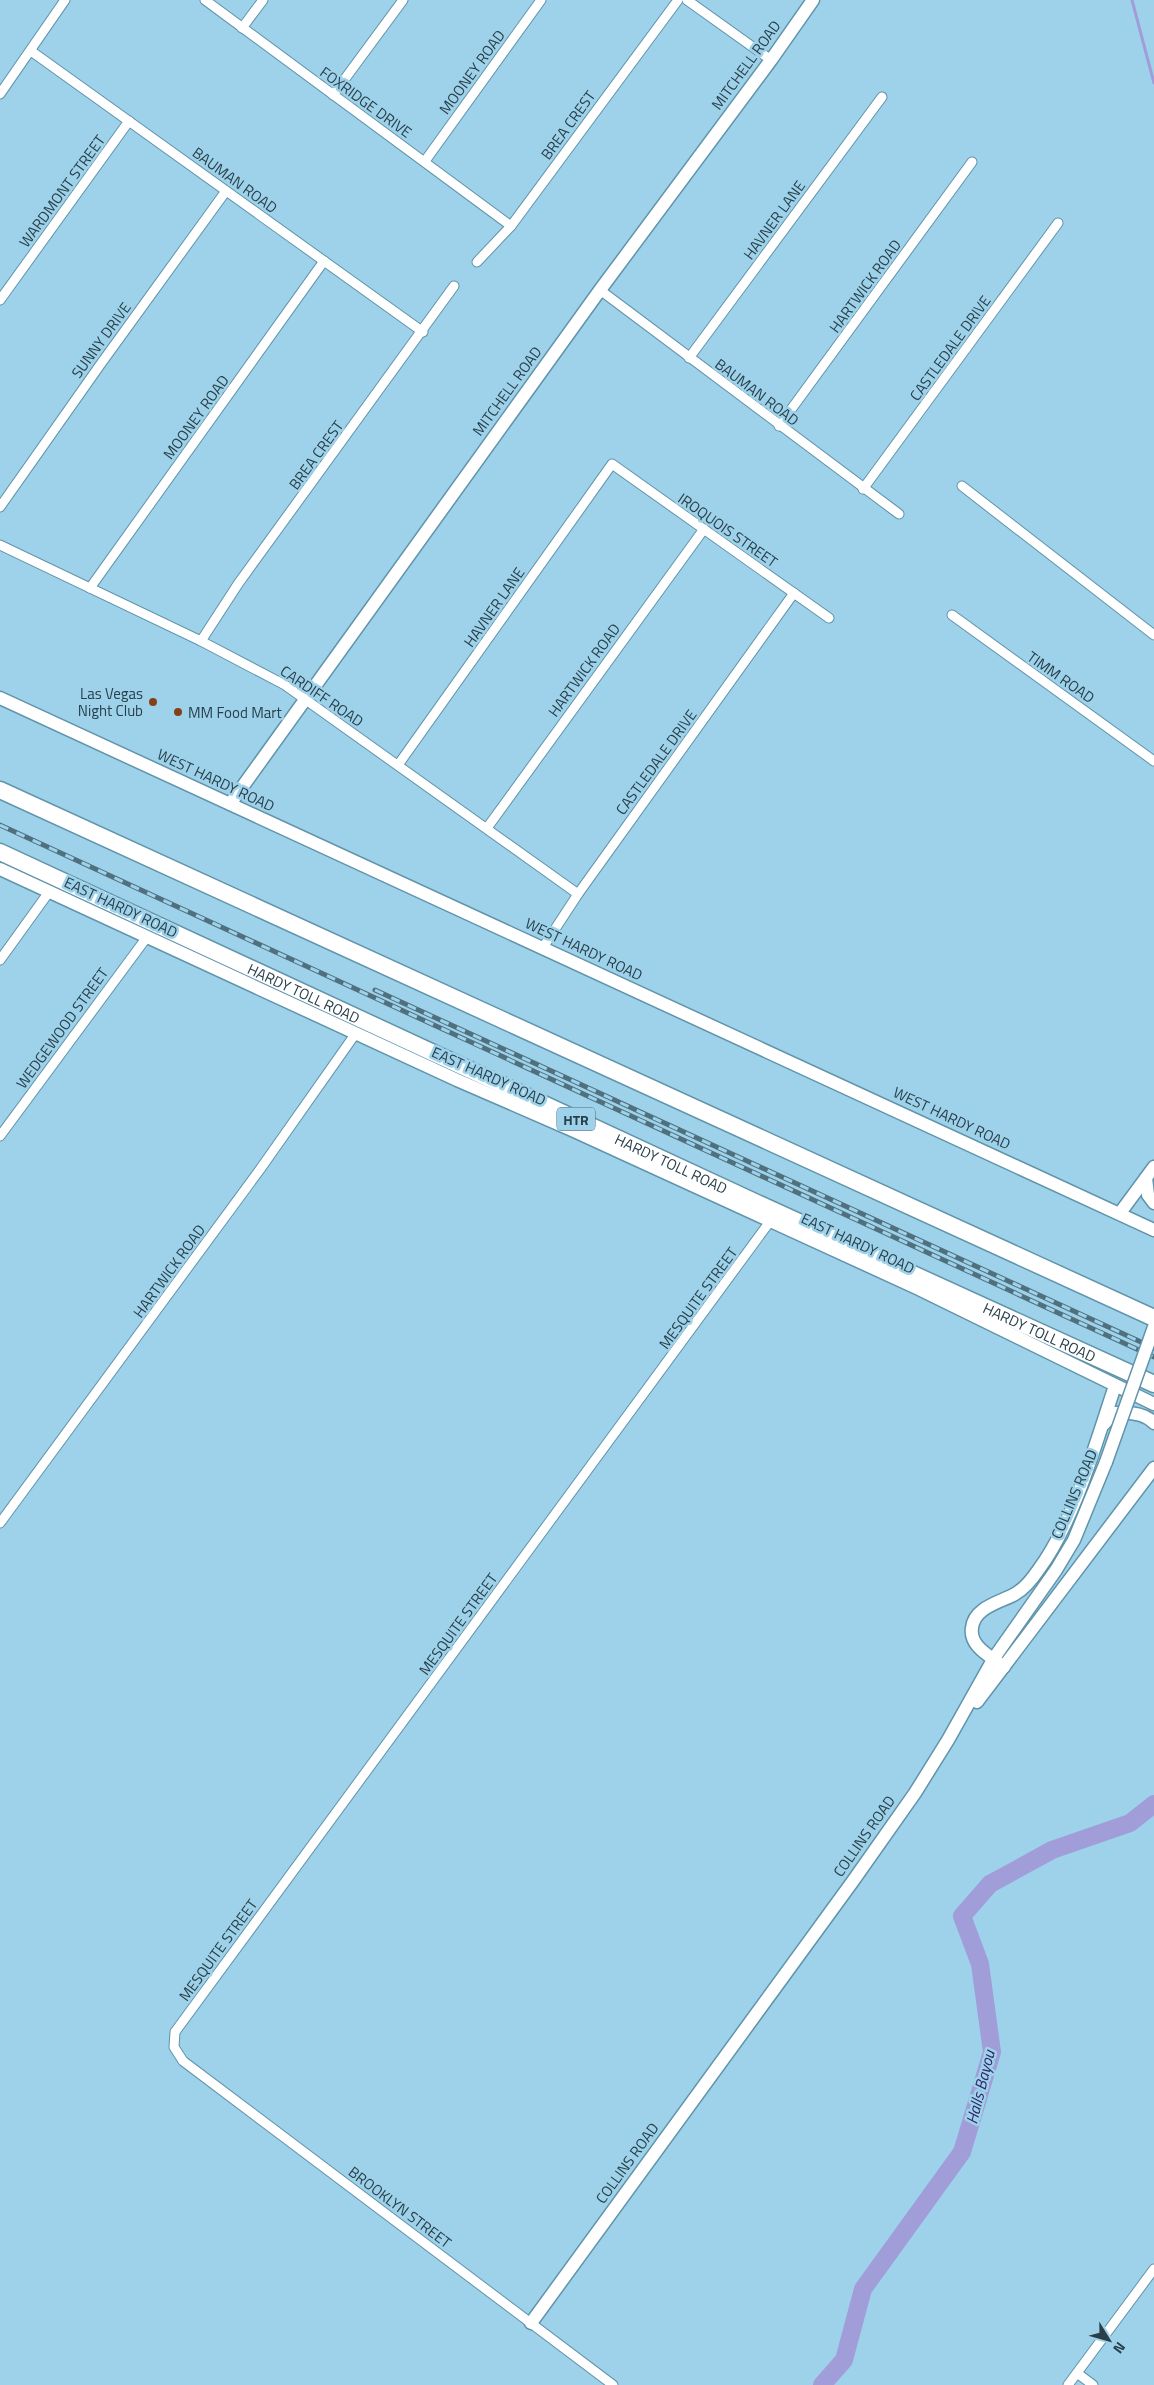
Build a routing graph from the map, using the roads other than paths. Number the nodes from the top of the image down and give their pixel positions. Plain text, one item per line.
1 (65, 0) edge
2 (205, 0) edge
3 (262, 0) edge
4 (403, 0) edge
5 (542, 0) edge
6 (678, 0) edge
7 (688, 0) edge
8 (813, 0) edge
9 (242, 28) junction
10 (31, 51) junction
11 (771, 60) junction
12 (0, 94) edge
13 (332, 95) junction
14 (882, 97) dead end
15 (129, 121) junction
16 (425, 161) junction
17 (972, 162) dead end
18 (226, 191) junction
19 (1058, 223) dead end
20 (511, 226) junction
21 (324, 262) junction
22 (477, 262) dead end
23 (454, 286) dead end
24 (600, 290) junction
25 (0, 300) edge
26 (423, 332) junction
27 (689, 358) junction
28 (780, 426) junction
29 (612, 464) joint
30 (962, 486) dead end
31 (863, 489) junction
32 (0, 507) edge
33 (899, 514) dead end
34 (704, 529) junction
35 (0, 544) edge
36 (90, 588) junction
37 (794, 593) junction
38 (952, 615) dead end
39 (829, 618) dead end
40 (1154, 635) edge
41 (201, 641) junction
42 (0, 698) edge
43 (305, 699) junction
44 (1154, 761) edge
45 (398, 765) junction
46 (0, 790) edge
47 (230, 804) junction
48 (488, 828) junction
49 (0, 852) edge
50 (0, 869) edge
51 (49, 892) junction
52 (578, 894) junction
53 (147, 937) junction
54 (542, 948) junction
55 (0, 960) edge
56 (356, 1033) junction
57 (0, 1136) edge
58 (1150, 1173) edge
59 (1154, 1203) edge
60 (1120, 1213) junction
61 (772, 1220) junction
62 (1154, 1230) edge
63 (1154, 1318) edge
64 (1154, 1327) edge
65 (1154, 1384) edge
66 (1114, 1386) junction
67 (1154, 1404) edge
68 (1154, 1423) edge
69 (1101, 1427) junction
70 (1154, 1468) edge
71 (0, 1523) edge
72 (999, 1663) junction
73 (174, 2047) joint
74 (1154, 2269) edge
75 (531, 2323) junction
76 (1077, 2373) junction
77 (613, 2385) edge
78 (1068, 2385) edge
79 (1093, 2385) edge

1 - 10 street
2 - 9 street, FOXRIDGE DRIVE
3 - 9 street
4 - 13 street
5 - 16 street, MOONEY ROAD
6 - 20 street, BREA CREST
7 - 11 street
8 - 11 main road, MITCHELL ROAD
9 - 13 street, FOXRIDGE DRIVE
10 - 12 street
10 - 15 street, BAUMAN ROAD
11 - 24 main road, MITCHELL ROAD
13 - 16 street, FOXRIDGE DRIVE
14 - 27 street, HAVNER LANE
15 - 18 street, BAUMAN ROAD
15 - 25 street, WARDMONT STREET
16 - 20 street, FOXRIDGE DRIVE
17 - 28 street, HARTWICK ROAD
18 - 21 street, BAUMAN ROAD
18 - 32 street, SUNNY DRIVE
19 - 31 street, CASTLEDALE DRIVE
20 - 22 street, BREA CREST
21 - 26 street, BAUMAN ROAD
21 - 36 street, MOONEY ROAD
23 - 26 street, BREA CREST
24 - 27 street, BAUMAN ROAD
24 - 43 main road, MITCHELL ROAD
26 - 41 street, BREA CREST
27 - 28 street, BAUMAN ROAD
28 - 31 street, BAUMAN ROAD
29 - 34 street, IROQUOIS STREET
29 - 45 street, HAVNER LANE
30 - 40 street
31 - 33 street, BAUMAN ROAD
34 - 37 street, IROQUOIS STREET
34 - 48 street, HARTWICK ROAD
35 - 36 street, CARDIFF ROAD
36 - 41 street, CARDIFF ROAD
37 - 39 street, IROQUOIS STREET
37 - 52 street, CASTLEDALE DRIVE
38 - 44 street, TIMM ROAD
41 - 43 street, CARDIFF ROAD
42 - 47 main road, WEST HARDY ROAD
43 - 45 street, CARDIFF ROAD
43 - 47 main road, MITCHELL ROAD
45 - 48 street, CARDIFF ROAD
46 - 63 highway
47 - 54 main road, WEST HARDY ROAD
48 - 52 street, CARDIFF ROAD
49 - 65 highway, HARDY TOLL ROAD / HTR
50 - 51 main road, EAST HARDY ROAD
51 - 53 main road, EAST HARDY ROAD
51 - 55 street
52 - 54 street, CASTLEDALE DRIVE
53 - 56 main road, EAST HARDY ROAD
53 - 57 street, WEDGEWOOD STREET
54 - 60 main road, WEST HARDY ROAD
56 - 61 main road, EAST HARDY ROAD
56 - 71 street, HARTWICK ROAD
58 - 59 main road
58 - 60 main road
60 - 62 main road, WEST HARDY ROAD
61 - 66 main road, EAST HARDY ROAD
61 - 73 street, MESQUITE STREET
64 - 72 main road, COLLINS ROAD, bridge
66 - 67 main road, EAST HARDY ROAD
66 - 69 main road
68 - 69 main road
69 - 72 main road
70 - 72 main road
72 - 75 main road, COLLINS ROAD
73 - 75 street, BROOKLYN STREET
74 - 76 street
75 - 77 street, BROOKLYN STREET
76 - 78 street
76 - 79 street

